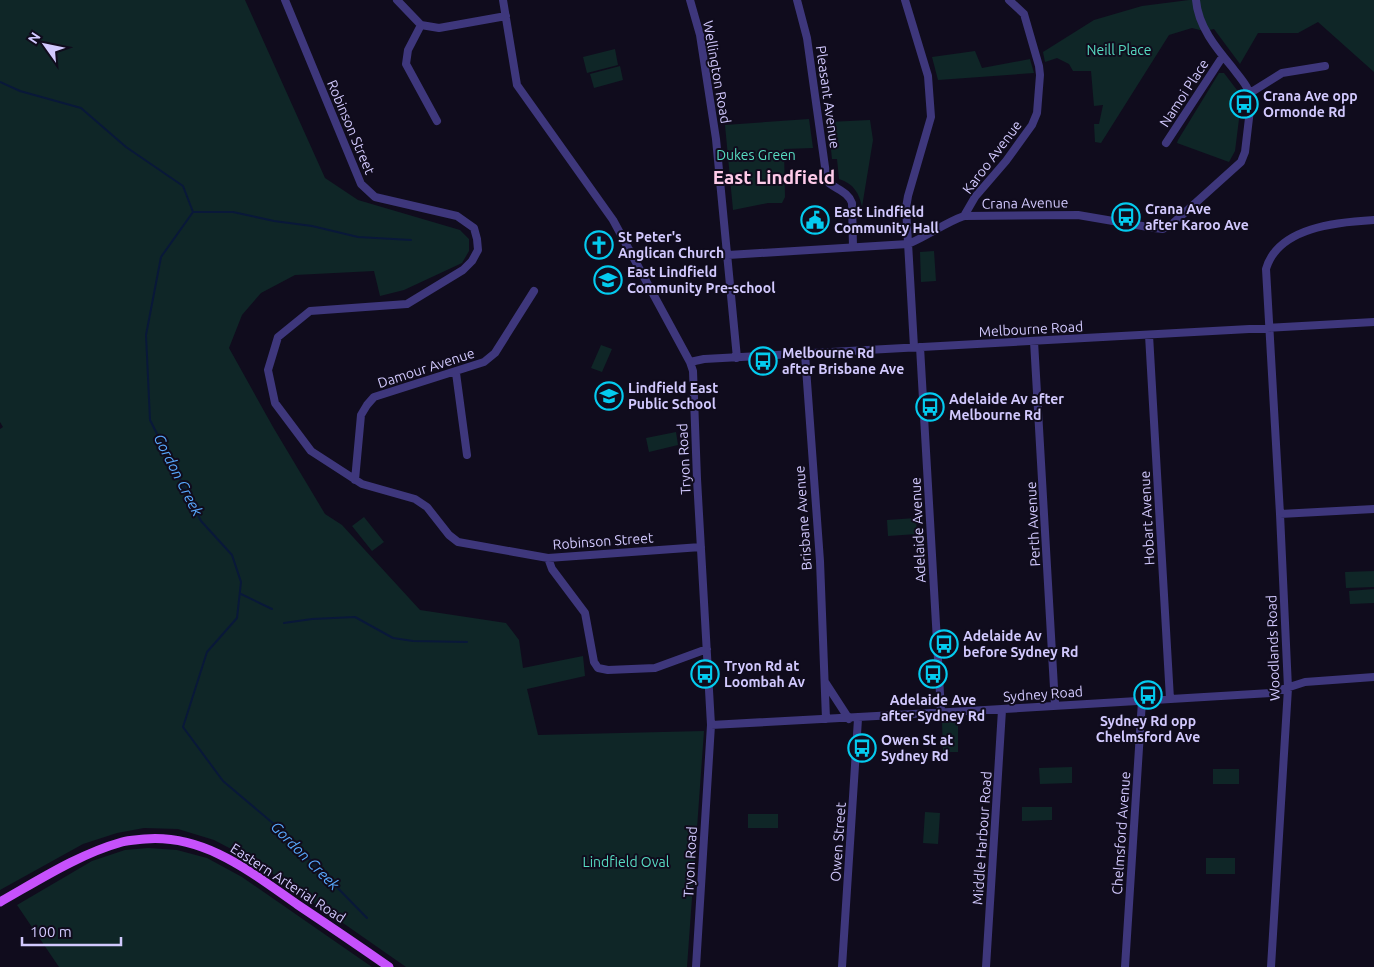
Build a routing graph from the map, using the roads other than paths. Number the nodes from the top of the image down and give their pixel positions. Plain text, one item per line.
1 (285, 0) edge
2 (397, 0) edge
3 (503, 0) edge
4 (690, 0) edge
5 (797, 0) edge
6 (905, 0) edge
7 (1009, 0) edge
8 (1196, 0) edge
9 (506, 16) junction
10 (421, 25) junction
11 (1223, 56) junction
12 (1325, 66) dead end
13 (1250, 97) junction
14 (437, 121) dead end
15 (1166, 143) dead end
16 (964, 216) junction
17 (1374, 220) edge
18 (908, 244) junction
19 (853, 247) junction
20 (728, 255) junction
21 (534, 291) dead end
22 (1374, 322) edge
23 (1268, 328) junction
24 (1149, 335) junction
25 (1034, 341) junction
26 (917, 347) junction
27 (805, 354) junction
28 (737, 358) junction
29 (690, 362) junction
30 (456, 372) junction
31 (466, 455) dead end
32 (355, 480) junction
33 (1374, 509) edge
34 (1280, 514) junction
35 (701, 547) junction
36 (548, 558) junction
37 (707, 649) junction
38 (1374, 677) edge
39 (824, 680) junction
40 (1288, 688) junction
41 (1170, 699) junction
42 (1142, 701) junction
43 (1055, 705) junction
44 (1002, 710) junction
45 (941, 711) junction
46 (826, 719) junction
47 (854, 719) junction
48 (711, 725) junction
49 (0, 902) edge
50 (389, 967) edge
51 (696, 967) edge
52 (842, 967) edge
53 (986, 967) edge
54 (1125, 967) edge
55 (1271, 967) edge

1 - 32 street, Robinson Street
2 - 10 street
3 - 9 street, Tryon Road
4 - 20 street, Wellington Road
5 - 19 street, Pleasant Avenue
6 - 18 street, Adelaide Avenue
7 - 16 street, Karoo Avenue
8 - 11 street
9 - 10 street
9 - 29 street, Tryon Road
10 - 14 street
11 - 13 street
11 - 15 street, Namoi Place
12 - 13 street
13 - 16 street, Crana Avenue
16 - 18 street, Crana Avenue
17 - 23 street, Woodlands Road
18 - 19 street, Crana Avenue
18 - 26 street, Adelaide Avenue
19 - 20 street, Crana Avenue
20 - 28 street, Wellington Road
21 - 30 street, Damour Avenue
22 - 23 street, Melbourne Road
23 - 24 street, Melbourne Road
23 - 34 street, Woodlands Road
24 - 25 street, Melbourne Road
24 - 41 street, Hobart Avenue
25 - 26 street, Melbourne Road
25 - 43 street, Perth Avenue
26 - 27 street, Melbourne Road
26 - 45 street, Adelaide Avenue
27 - 28 street, Melbourne Road
27 - 39 street, Brisbane Avenue
28 - 29 street, Melbourne Road
29 - 35 street, Tryon Road
30 - 31 street
30 - 32 street, Damour Avenue
32 - 36 street, Robinson Street
33 - 34 street
34 - 40 street, Woodlands Road
35 - 36 street, Robinson Street
35 - 37 street, Tryon Road
36 - 37 street
37 - 48 street, Tryon Road
38 - 40 street, Sydney Road
39 - 46 street, Brisbane Avenue
39 - 47 street
40 - 41 street, Sydney Road
40 - 55 street, Woodlands Road
41 - 42 street, Sydney Road
42 - 43 street, Sydney Road
42 - 54 street, Chelmsford Avenue
43 - 44 street, Sydney Road
44 - 45 street, Sydney Road
44 - 53 street, Middle Harbour Road
45 - 47 street, Sydney Road
46 - 47 street, Sydney Road
46 - 48 street, Sydney Road
47 - 52 street, Owen Street
48 - 51 street, Tryon Road
49 - 50 main road, Eastern Arterial Road

